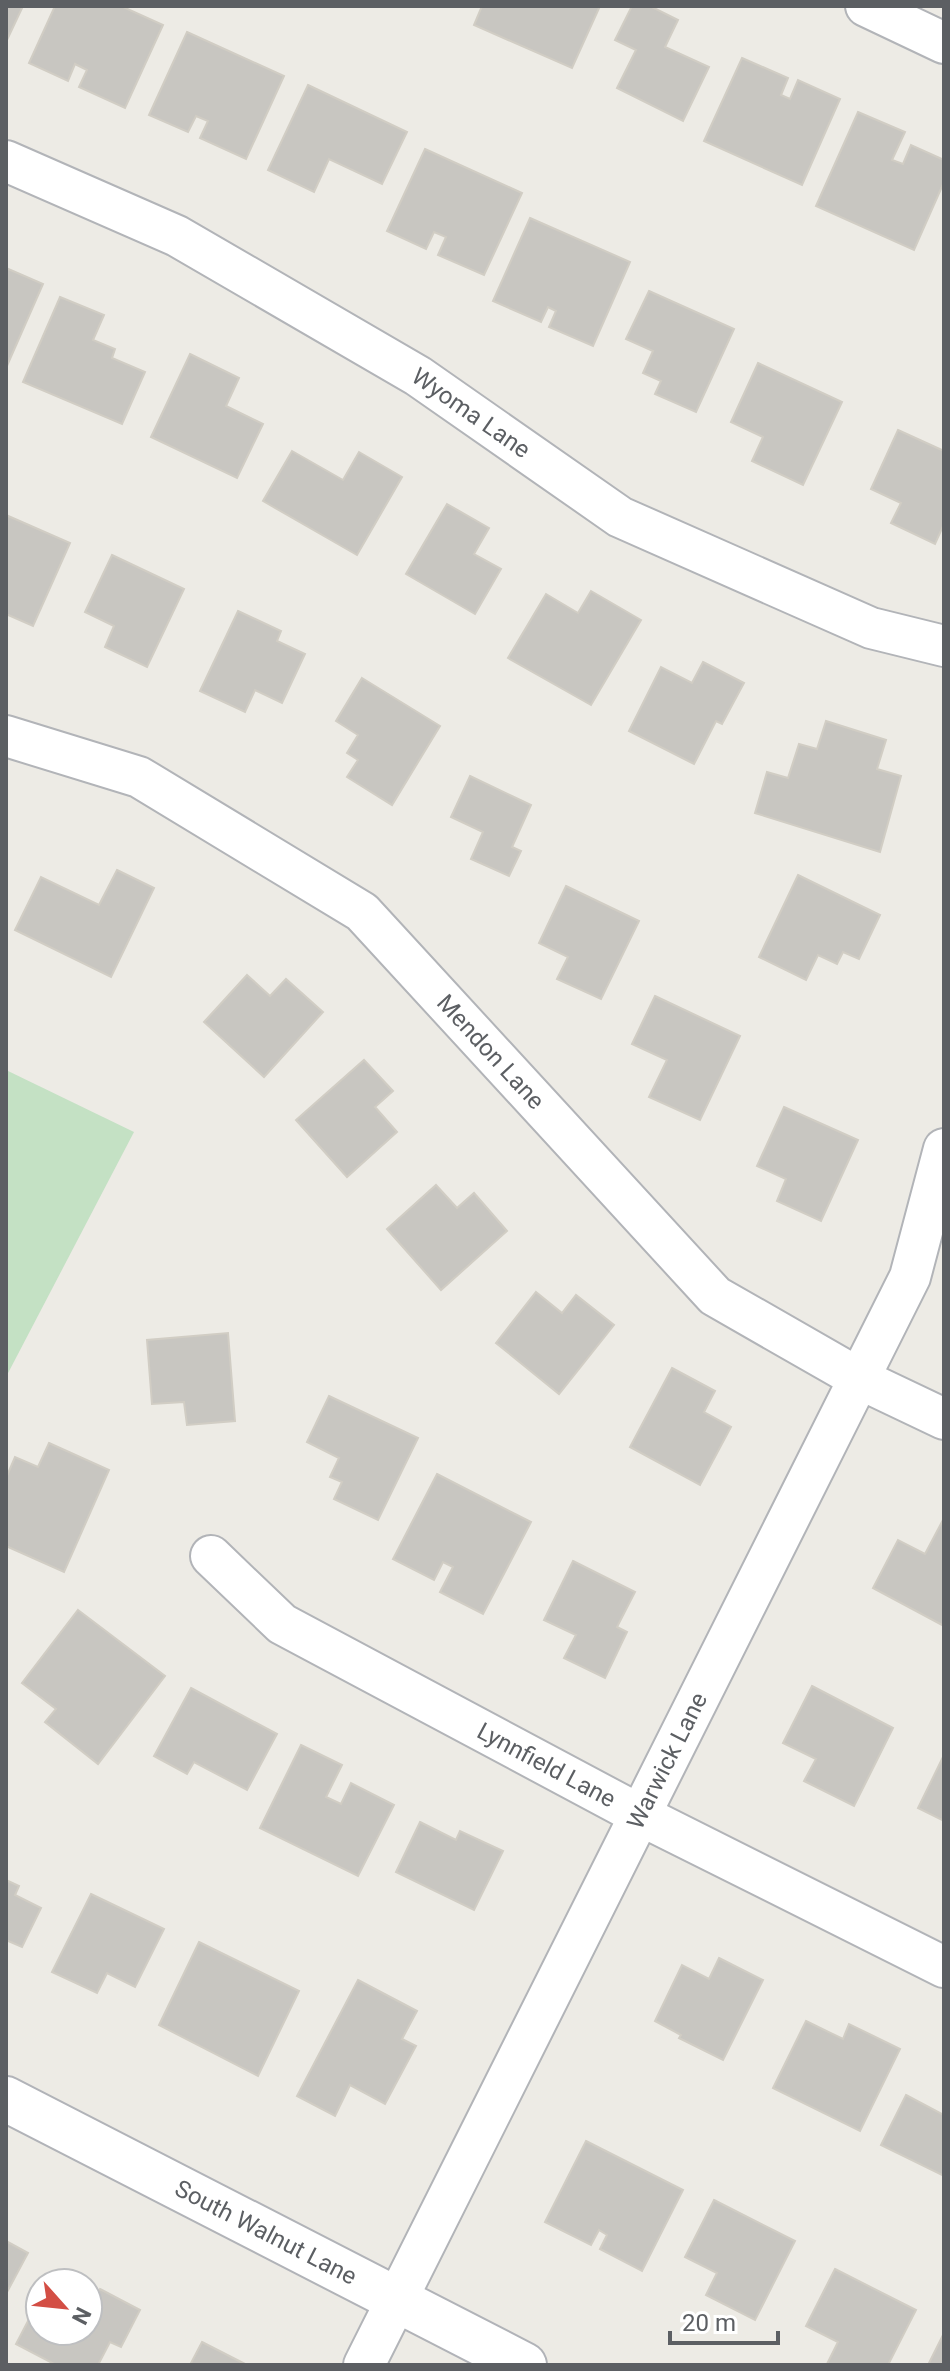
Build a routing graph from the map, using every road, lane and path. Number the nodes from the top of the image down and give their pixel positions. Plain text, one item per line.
1 (866, 6) edge
2 (944, 43) edge
3 (6, 161) edge
4 (944, 646) edge
5 (6, 736) edge
6 (944, 1149) edge
7 (860, 1379) junction
8 (944, 1419) edge
9 (211, 1556) dead end
10 (638, 1814) junction
11 (944, 1967) edge
12 (6, 2099) edge
13 (396, 2298) junction
14 (364, 2365) edge
15 (524, 2365) edge

1 - 2 street
3 - 4 street, Wyoma Lane
5 - 7 street, Mendon Lane
6 - 7 street, Warwick Lane
7 - 8 street, Mendon Lane
7 - 10 street, Warwick Lane
9 - 10 street, Lynnfield Lane
10 - 11 street, Lynnfield Lane
10 - 13 street, Warwick Lane
12 - 13 street, South Walnut Lane
13 - 14 street, Warwick Lane
13 - 15 street, South Walnut Lane

